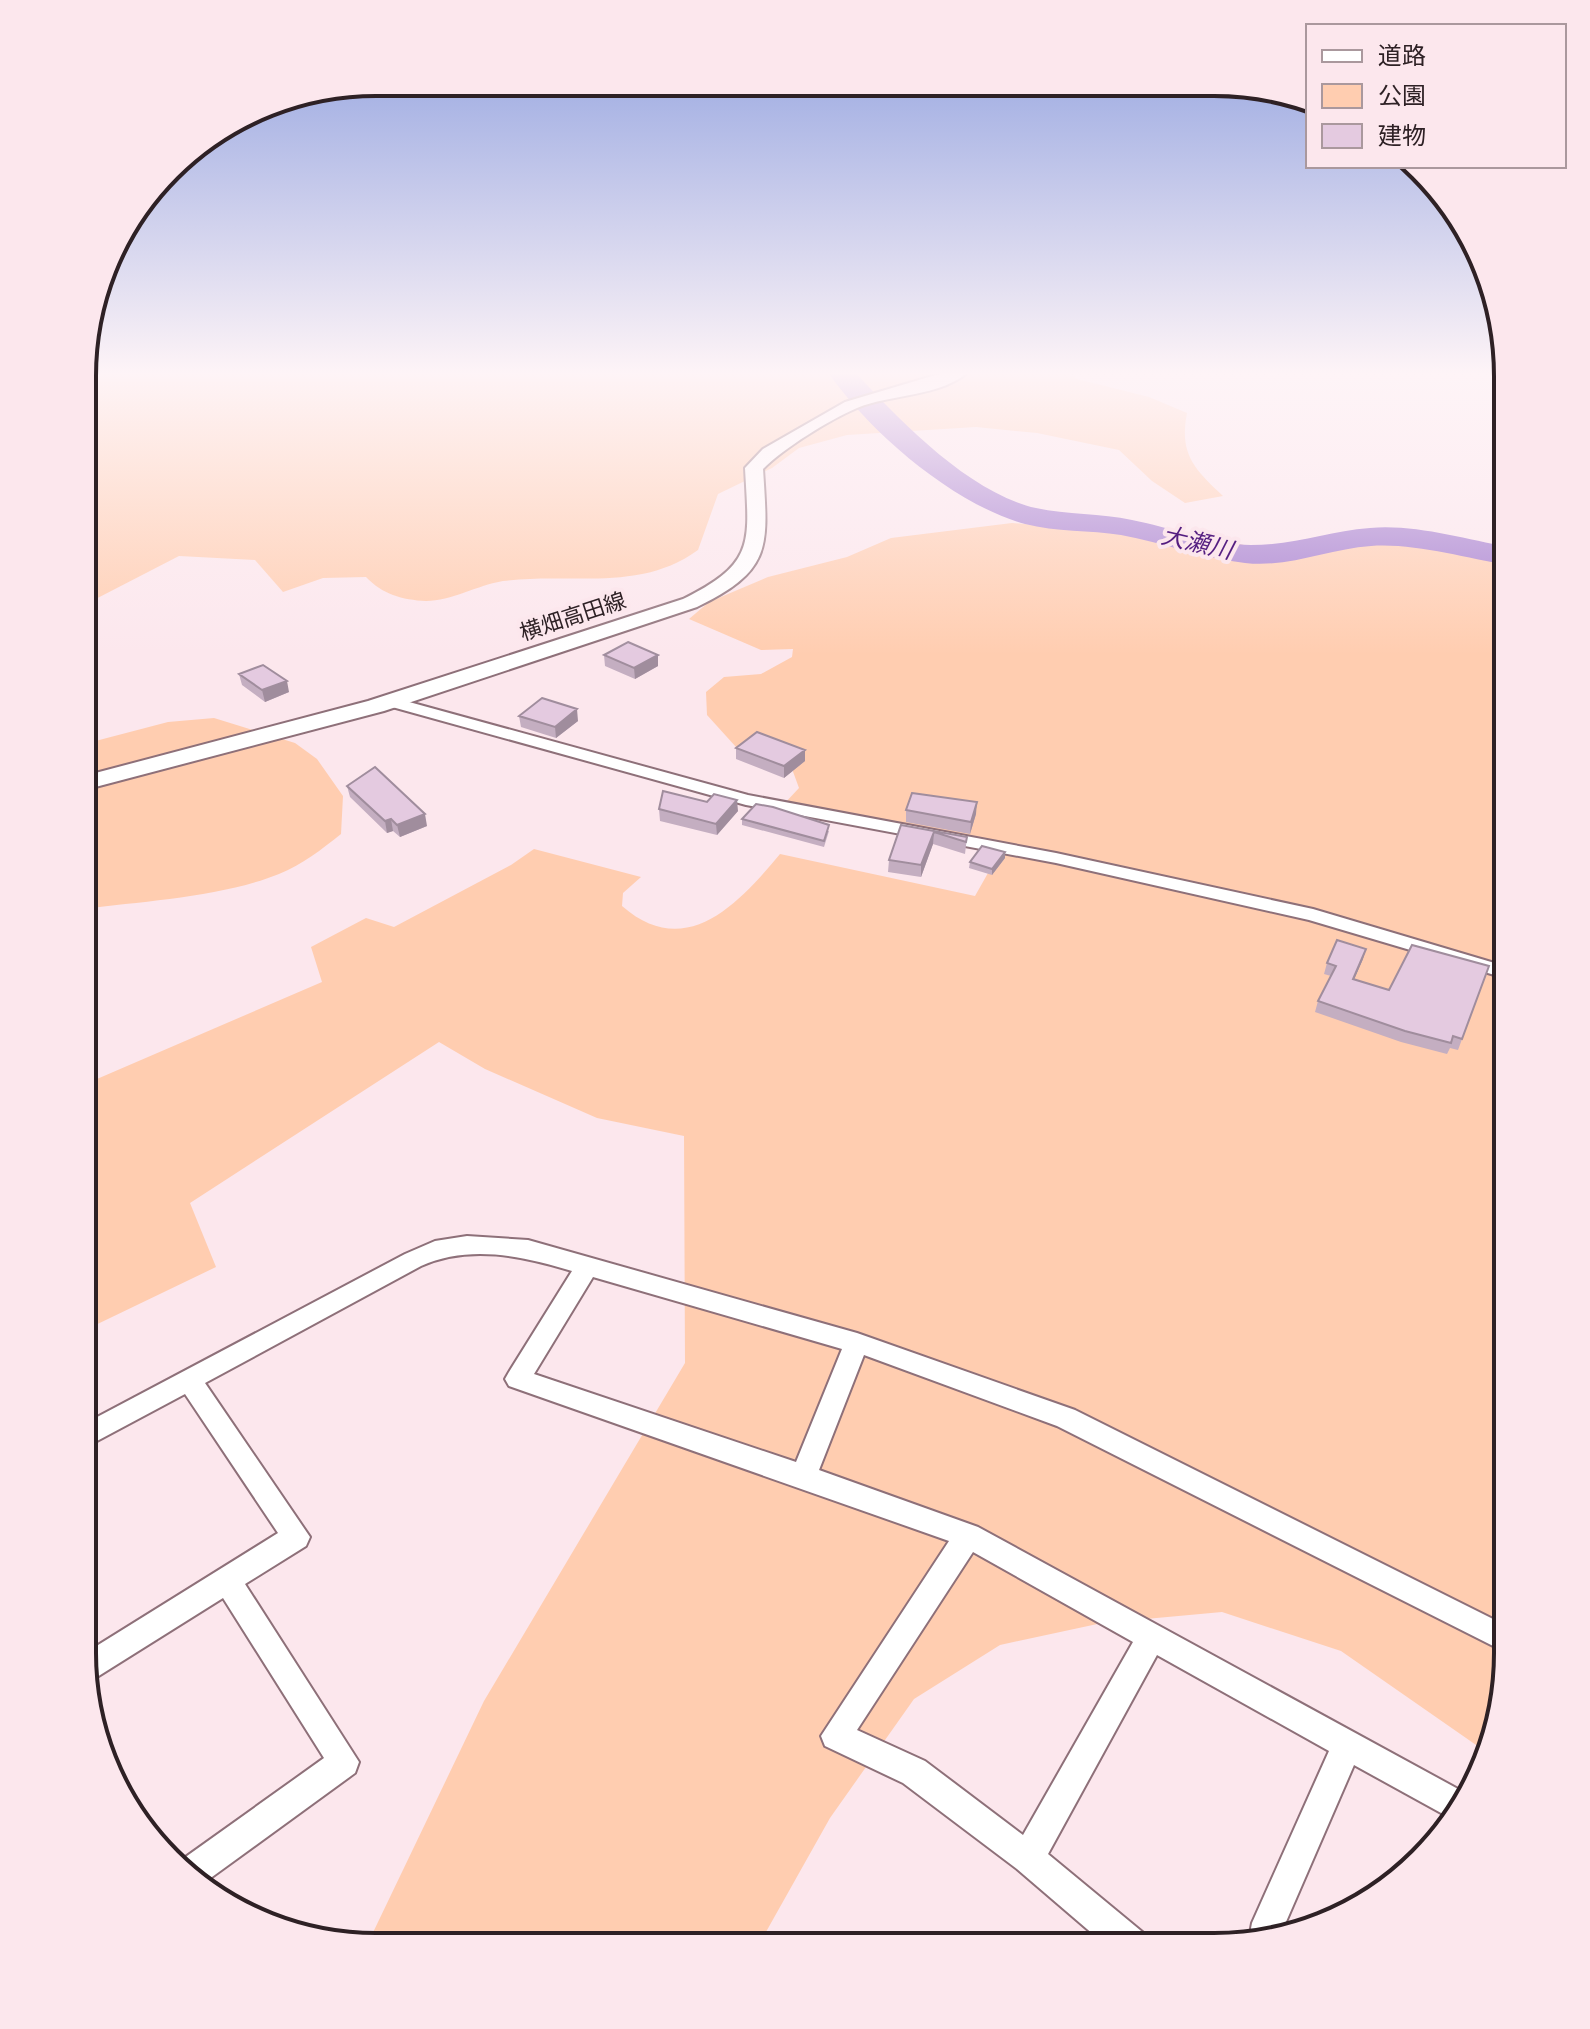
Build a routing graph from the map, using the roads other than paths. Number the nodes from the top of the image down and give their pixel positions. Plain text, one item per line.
1 (756, 466) edge
2 (391, 702) junction
3 (96, 780) edge
4 (1494, 969) edge
5 (587, 1266) junction
6 (857, 1343) junction
7 (189, 1380) junction
8 (96, 1430) edge
9 (803, 1476) junction
10 (968, 1536) junction
11 (227, 1581) junction
12 (1493, 1633) edge
13 (1151, 1637) junction
14 (97, 1662) edge
15 (1347, 1746) junction
16 (1451, 1802) edge
17 (1028, 1858) junction
18 (197, 1869) edge
19 (1267, 1928) edge
20 (1116, 1932) edge

1 - 2 main road, 横畑高田線
2 - 3 main road, 横畑高田線
2 - 4 street
5 - 6 street
5 - 7 street
5 - 9 street
6 - 9 street
6 - 12 street
7 - 8 street
7 - 11 street
9 - 10 street
10 - 13 street
10 - 17 street
11 - 14 street
11 - 18 street
13 - 15 street
13 - 17 street
15 - 16 street
15 - 19 street
17 - 20 street

